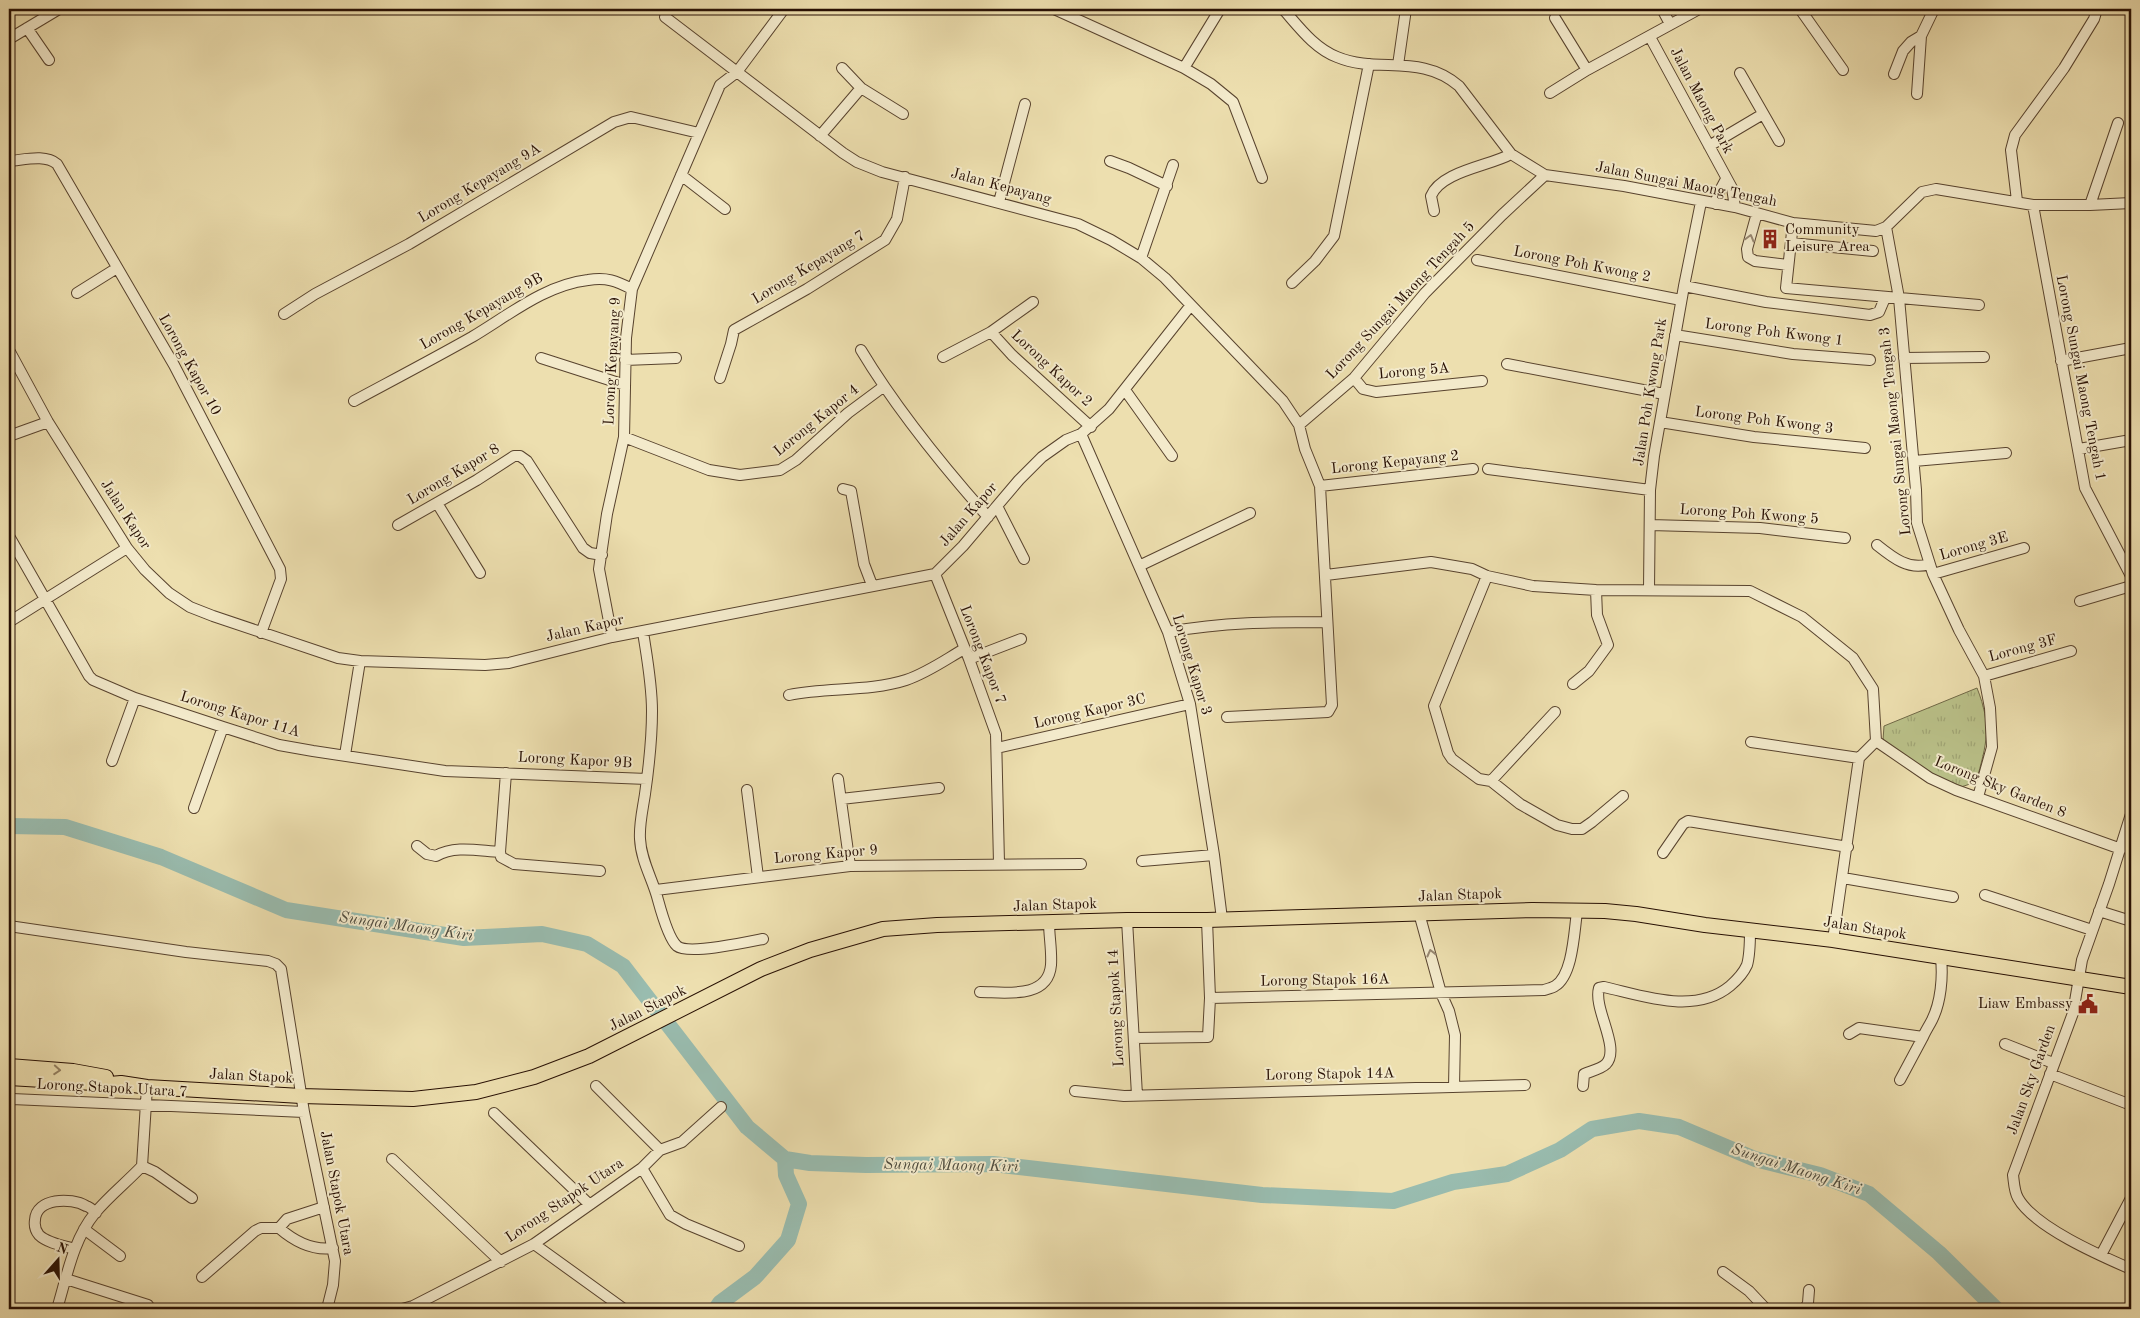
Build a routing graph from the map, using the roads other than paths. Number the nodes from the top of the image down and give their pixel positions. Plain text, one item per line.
1 (60, 9) edge
2 (784, 9) edge
3 (1054, 9) edge
4 (1220, 9) edge
5 (1283, 9) edge
6 (1406, 9) edge
7 (1662, 9) edge
8 (1699, 9) edge
9 (1800, 9) edge
10 (1934, 9) edge
11 (2097, 9) edge
12 (665, 17) dead end
13 (1555, 18) dead end
14 (1670, 24) junction
15 (27, 28) junction
16 (1921, 36) junction
17 (1650, 37) junction
18 (9, 38) edge
19 (49, 60) dead end
20 (1368, 64) junction
21 (1398, 64) junction
22 (842, 68) dead end
23 (1184, 68) junction
24 (1586, 70) junction
25 (1843, 70) dead end
26 (737, 72) junction
27 (1740, 73) dead end
28 (1894, 74) dead end
29 (861, 88) junction
30 (1550, 93) dead end
31 (1917, 94) dead end
32 (1025, 104) dead end
33 (903, 114) dead end
34 (1763, 114) junction
35 (2118, 123) dead end
36 (699, 133) junction
37 (820, 136) junction
38 (1780, 140) dead end
39 (1709, 146) junction
40 (1511, 154) junction
41 (9, 161) edge
42 (1110, 162) dead end
43 (1173, 165) dead end
44 (682, 175) junction
45 (1545, 175) junction
46 (905, 177) junction
47 (1262, 178) dead end
48 (1726, 179) junction
49 (1166, 186) junction
50 (2017, 201) junction
51 (999, 202) junction
52 (1701, 202) junction
53 (2131, 203) edge
54 (1716, 204) junction
55 (2033, 205) junction
56 (2090, 205) junction
57 (1735, 207) junction
58 (725, 210) dead end
59 (1434, 211) dead end
60 (1756, 213) junction
61 (1793, 223) junction
62 (1886, 227) junction
63 (1791, 243) junction
64 (1873, 251) dead end
65 (1140, 258) junction
66 (1477, 260) dead end
67 (1788, 265) junction
68 (117, 268) junction
69 (1292, 283) dead end
70 (1684, 286) junction
71 (1786, 288) junction
72 (632, 289) junction
73 (77, 293) dead end
74 (1885, 298) junction
75 (1899, 298) junction
76 (1681, 300) junction
77 (1033, 302) dead end
78 (1784, 304) junction
79 (1191, 305) junction
80 (1979, 306) dead end
81 (284, 314) dead end
82 (991, 332) junction
83 (1675, 335) junction
84 (2131, 348) edge
85 (9, 350) edge
86 (860, 350) dead end
87 (942, 357) dead end
88 (1984, 357) dead end
89 (541, 358) dead end
90 (676, 358) dead end
91 (1904, 358) junction
92 (625, 360) junction
93 (1870, 360) dead end
94 (2061, 361) junction
95 (1507, 364) dead end
96 (720, 378) dead end
97 (1354, 378) junction
98 (1482, 381) dead end
99 (625, 385) junction
100 (884, 387) junction
101 (1125, 390) junction
102 (1664, 394) junction
103 (354, 401) dead end
104 (48, 422) junction
105 (1660, 422) junction
106 (1299, 426) junction
107 (1091, 427) junction
108 (1081, 434) junction
109 (9, 436) edge
110 (624, 437) junction
111 (2131, 440) edge
112 (1865, 448) dead end
113 (2079, 449) junction
114 (2006, 453) dead end
115 (1172, 456) dead end
116 (1914, 461) junction
117 (1473, 469) dead end
118 (1488, 469) dead end
119 (1320, 486) junction
120 (843, 489) dead end
121 (1650, 490) junction
122 (437, 503) junction
123 (997, 506) junction
124 (1250, 513) dead end
125 (988, 517) junction
126 (398, 525) dead end
127 (1650, 525) junction
128 (9, 536) edge
129 (1845, 538) dead end
130 (1877, 545) dead end
131 (127, 548) junction
132 (2024, 548) dead end
133 (602, 555) junction
134 (1024, 559) dead end
135 (1929, 564) junction
136 (1139, 566) junction
137 (480, 573) dead end
138 (935, 574) junction
139 (1933, 574) junction
140 (1326, 576) junction
141 (1487, 576) junction
142 (2131, 576) edge
143 (872, 585) junction
144 (2131, 586) edge
145 (1596, 590) junction
146 (1649, 590) junction
147 (46, 599) junction
148 (2080, 601) dead end
149 (9, 622) edge
150 (1327, 622) junction
151 (643, 632) junction
152 (1168, 632) junction
153 (261, 633) junction
154 (612, 637) junction
155 (1021, 639) dead end
156 (964, 649) junction
157 (2071, 651) dead end
158 (970, 660) junction
159 (360, 662) junction
160 (1984, 676) junction
161 (1573, 684) dead end
162 (789, 695) dead end
163 (135, 698) junction
164 (1190, 704) junction
165 (1555, 712) dead end
166 (1227, 716) dead end
167 (223, 727) junction
168 (1876, 741) junction
169 (1750, 742) dead end
170 (997, 748) junction
171 (346, 756) junction
172 (1859, 758) junction
173 (112, 761) dead end
174 (506, 773) junction
175 (647, 779) junction
176 (838, 779) dead end
177 (1491, 781) junction
178 (939, 788) dead end
179 (747, 790) dead end
180 (1622, 796) dead end
181 (1978, 797) junction
182 (841, 799) junction
183 (194, 808) dead end
184 (2131, 814) edge
185 (418, 846) dead end
186 (1848, 847) junction
187 (2121, 849) junction
188 (500, 852) junction
189 (1663, 853) dead end
190 (1214, 855) junction
191 (1142, 860) dead end
192 (999, 863) junction
193 (1081, 864) dead end
194 (850, 866) junction
195 (600, 871) dead end
196 (758, 877) junction
197 (1843, 878) junction
198 (656, 890) junction
199 (1985, 895) dead end
200 (1953, 897) dead end
201 (2099, 911) junction
202 (1577, 912) junction
203 (1420, 913) junction
204 (1222, 919) junction
205 (1127, 920) junction
206 (1208, 920) junction
207 (2131, 921) edge
208 (1049, 922) junction
209 (9, 926) edge
210 (1750, 930) junction
211 (2092, 930) junction
212 (763, 939) dead end
213 (1834, 940) junction
214 (1941, 958) junction
215 (2078, 979) junction
216 (2131, 987) edge
217 (980, 992) dead end
218 (1441, 994) junction
219 (1210, 998) junction
220 (1848, 1034) dead end
221 (1134, 1038) junction
222 (1922, 1038) junction
223 (2006, 1044) dead end
224 (2053, 1063) junction
225 (9, 1066) edge
226 (2050, 1074) junction
227 (9, 1078) edge
228 (1900, 1080) dead end
229 (121, 1083) junction
230 (596, 1086) dead end
231 (1525, 1086) dead end
232 (1583, 1086) dead end
233 (147, 1087) junction
234 (1454, 1087) junction
235 (1076, 1091) dead end
236 (1137, 1095) junction
237 (301, 1096) junction
238 (9, 1101) edge
239 (146, 1105) junction
240 (2131, 1105) edge
241 (721, 1108) dead end
242 (304, 1112) junction
243 (494, 1113) dead end
244 (660, 1150) junction
245 (392, 1159) dead end
246 (142, 1166) junction
247 (642, 1168) junction
248 (192, 1198) dead end
249 (2131, 1198) edge
250 (589, 1204) junction
251 (324, 1207) junction
252 (96, 1213) junction
253 (279, 1228) junction
254 (84, 1229) junction
255 (534, 1244) junction
256 (739, 1246) dead end
257 (332, 1248) junction
258 (75, 1249) junction
259 (2101, 1255) junction
260 (120, 1256) dead end
261 (501, 1262) junction
262 (2131, 1269) edge
263 (1723, 1272) dead end
264 (202, 1277) dead end
265 (66, 1279) junction
266 (1809, 1290) dead end
267 (148, 1305) dead end
268 (57, 1309) edge
269 (327, 1309) edge
270 (402, 1309) edge
271 (624, 1309) edge
272 (1766, 1309) edge
273 (1804, 1309) edge

1 - 15 street
2 - 26 street, Lorong Kepayang 9
3 - 23 street
4 - 23 street
5 - 20 street, Jalan Sungai Maong Tengah
6 - 21 street
7 - 14 street
8 - 14 street
9 - 25 street
10 - 16 street
11 - 50 street
12 - 26 street, Jalan Kepayang
13 - 24 street
14 - 17 street
15 - 18 street
15 - 19 street
16 - 28 street
16 - 31 street
17 - 24 street
17 - 39 street, Jalan Maong Park
20 - 21 street, Jalan Sungai Maong Tengah
20 - 69 street
21 - 40 street, Jalan Sungai Maong Tengah
22 - 29 street
23 - 47 street
24 - 30 street
26 - 36 street, Lorong Kepayang 9
26 - 37 street, Jalan Kepayang
27 - 34 street
29 - 33 street
29 - 37 street
32 - 51 street
34 - 38 street
34 - 39 street
35 - 56 street
36 - 44 street, Lorong Kepayang 9
36 - 81 street, Lorong Kepayang 9A
37 - 46 street, Jalan Kepayang
39 - 48 street, Jalan Maong Park
40 - 45 street, Jalan Sungai Maong Tengah
40 - 59 street
41 - 68 street, Lorong Kapor 10
42 - 49 street
43 - 49 street
44 - 58 street
44 - 72 street, Lorong Kepayang 9
45 - 52 street, Jalan Sungai Maong Tengah
45 - 97 street, Lorong Sungai Maong Tengah 5
46 - 51 street, Jalan Kepayang
46 - 96 street, Lorong Kepayang 7
48 - 54 street, Jalan Maong Park
48 - 57 street, Jalan Maong Park
49 - 65 street
50 - 55 street
50 - 62 street
51 - 65 street, Jalan Kepayang
52 - 54 street, Jalan Sungai Maong Tengah
52 - 70 street, Jalan Poh Kwong Park
53 - 56 street
54 - 57 street, Jalan Sungai Maong Tengah
55 - 56 street
55 - 94 street, Lorong Sungai Maong Tengah 1
57 - 60 street, Jalan Sungai Maong Tengah
60 - 61 street, Jalan Sungai Maong Tengah
67 -> 60 street
61 - 62 street, Jalan Sungai Maong Tengah
61 - 63 street
62 - 75 street, Lorong Sungai Maong Tengah 3
63 - 64 street
63 - 67 street
65 - 79 street, Jalan Kepayang
66 - 76 street, Lorong Poh Kwong 2
67 - 71 street
68 - 73 street
68 - 153 street, Lorong Kapor 10
70 - 76 street, Jalan Poh Kwong Park
70 - 78 street
71 - 74 street
71 - 78 street
72 - 92 street, Lorong Kepayang 9
72 - 103 street, Lorong Kepayang 9B
74 - 75 street
74 - 78 street
75 - 80 street
75 - 91 street, Lorong Sungai Maong Tengah 3
76 - 83 street, Jalan Poh Kwong Park
77 - 82 street
79 - 101 street, Jalan Kapor
79 - 106 street, Jalan Kepayang
82 - 87 street
82 - 107 street, Lorong Kapor 2
83 - 93 street, Lorong Poh Kwong 1
83 - 102 street, Jalan Poh Kwong Park
84 - 94 street
85 - 104 street, Jalan Kapor
86 - 100 street, Lorong Kapor 4
88 - 91 street
89 - 99 street
90 - 92 street
91 - 116 street, Lorong Sungai Maong Tengah 3
92 - 99 street, Lorong Kepayang 9
94 - 113 street, Lorong Sungai Maong Tengah 1
95 - 102 street
97 - 98 street, Lorong 5A
97 - 106 street, Lorong Sungai Maong Tengah 5
99 - 110 street, Lorong Kepayang 9
100 - 110 street, Lorong Kapor 4
100 - 125 street, Lorong Kapor 4
101 - 107 street, Jalan Kapor
101 - 115 street
102 - 105 street, Jalan Poh Kwong Park
104 - 109 street
104 - 131 street, Jalan Kapor
105 - 112 street, Lorong Poh Kwong 3
105 - 121 street, Jalan Poh Kwong Park
106 - 119 street, Jalan Kepayang
107 - 108 street, Jalan Kapor
108 - 123 street, Jalan Kapor
108 - 136 street, Lorong Kapor 3
110 - 133 street, Lorong Kepayang 9
111 - 113 street
113 - 142 street, Lorong Sungai Maong Tengah 1
114 - 116 street
116 - 135 street, Lorong Sungai Maong Tengah 3
117 - 119 street, Lorong Kepayang 2
118 - 121 street
119 - 140 street, Jalan Kepayang
120 - 143 street
121 - 127 street, Jalan Poh Kwong Park
122 - 126 street, Lorong Kapor 8
122 - 133 street, Lorong Kapor 8
122 - 137 street
123 - 125 street, Jalan Kapor
123 - 134 street
124 - 136 street
125 - 138 street, Jalan Kapor
127 - 129 street, Lorong Poh Kwong 5
127 - 146 street, Jalan Poh Kwong Park
128 - 147 street, Lorong Kapor 11A
130 - 135 street
131 - 147 street
131 - 153 street, Jalan Kapor
132 - 139 street, Lorong 3E
133 - 154 street
135 - 139 street, Lorong Sungai Maong Tengah 3
136 - 152 street, Lorong Kapor 3
138 - 143 street, Jalan Kapor
138 - 156 street, Lorong Kapor 7
139 - 160 street, Lorong Sungai Maong Tengah 3
140 - 141 street
140 - 150 street, Jalan Kepayang
141 - 145 street
141 - 177 street
143 - 151 street, Jalan Kapor
144 - 148 street
145 - 146 street
145 - 161 street
146 - 168 street
147 - 149 street
147 - 163 street, Lorong Kapor 11A
150 - 152 street
150 - 166 street, Jalan Kepayang
151 - 154 street, Jalan Kapor
151 - 175 street
152 - 164 street, Lorong Kapor 3
153 - 159 street, Jalan Kapor
154 - 159 street, Jalan Kapor
155 - 158 street
156 - 158 street, Lorong Kapor 7
156 - 162 street
157 - 160 street, Lorong 3F
158 - 170 street, Lorong Kapor 7
159 - 171 street
160 - 181 street, Lorong Sungai Maong Tengah 3
163 - 167 street, Lorong Kapor 11A
163 - 173 street
164 - 170 street, Lorong Kapor 3C
164 - 190 street, Lorong Kapor 3
165 - 177 street
167 - 171 street, Lorong Kapor 11A
167 - 183 street
168 - 172 street
168 - 181 street, Lorong Sky Garden 8
169 - 172 street
170 - 192 street, Lorong Kapor 7
171 - 174 street, Lorong Kapor 11A
172 - 186 street
174 - 175 street, Lorong Kapor 9B
174 - 188 street, Lorong Kapor 9B
175 - 198 street
176 - 182 street
177 - 180 street
178 - 182 street
179 - 196 street
181 - 187 street, Lorong Sky Garden 8
182 - 194 street
184 - 187 street, Jalan Sky Garden
185 - 188 street
186 - 189 street
186 - 197 street
187 - 201 street, Jalan Sky Garden
188 - 195 street
190 - 191 street
190 - 204 street, Lorong Kapor 3
192 - 193 street, Lorong Kapor 9
192 - 194 street, Lorong Kapor 9
194 - 196 street, Lorong Kapor 9
196 - 198 street, Lorong Kapor 9
197 - 200 street
197 - 213 street
198 - 212 street
199 - 211 street
201 - 207 street
201 - 211 street, Jalan Sky Garden
202 - 203 main road, Jalan Stapok
202 - 210 main road, Jalan Stapok
202 - 218 street, Lorong Stapok 16A
203 - 204 main road, Jalan Stapok
218 -> 203 street
204 - 206 main road, Jalan Stapok
205 - 206 main road, Jalan Stapok
205 - 208 main road, Jalan Stapok
205 - 221 street, Lorong Stapok 14
206 - 219 street
208 - 217 street
208 - 237 main road, Jalan Stapok
209 - 237 street, Jalan Stapok Utara
210 - 213 main road, Jalan Stapok
210 - 232 street
211 - 215 street, Jalan Sky Garden
213 - 214 main road, Jalan Stapok
214 - 215 main road, Jalan Stapok
214 - 222 street
215 - 216 main road, Jalan Stapok
215 - 224 street, Jalan Sky Garden
218 - 219 street, Lorong Stapok 16A
218 - 234 street
219 - 221 street
220 - 222 street
221 - 236 street, Lorong Stapok 14
222 - 228 street
223 - 224 street
224 - 226 street, Jalan Sky Garden
225 -> 229 main road
226 - 240 street
226 - 259 street, Jalan Sky Garden
227 - 229 main road, Jalan Stapok
229 - 233 main road, Jalan Stapok
230 - 244 street
231 - 234 street, Lorong Stapok 14A
233 - 237 main road, Jalan Stapok
233 - 239 street
234 - 236 street, Lorong Stapok 14A
235 - 236 street, Lorong Stapok 14A
237 - 242 street, Jalan Stapok Utara
238 - 239 street, Lorong Stapok Utara 7
239 - 242 street, Lorong Stapok Utara 7
239 - 246 street
241 - 244 street
242 - 251 street, Jalan Stapok Utara
243 - 250 street
244 - 247 street, Lorong Stapok Utara
245 - 261 street
246 - 248 street
246 - 252 street
247 - 250 street, Lorong Stapok Utara
247 - 256 street
249 - 259 street
250 - 255 street, Lorong Stapok Utara
251 - 253 street
251 - 257 street, Jalan Stapok Utara
252 - 254 street
252 - 258 street
253 - 257 street
253 - 264 street
254 - 258 street
254 - 260 street
255 - 261 street, Lorong Stapok Utara
255 - 271 street
257 - 269 street, Jalan Stapok Utara
258 - 265 street
259 - 262 street, Jalan Sky Garden
261 - 270 street, Lorong Stapok Utara
263 - 272 street
265 - 267 street
265 - 268 street
266 - 273 street

